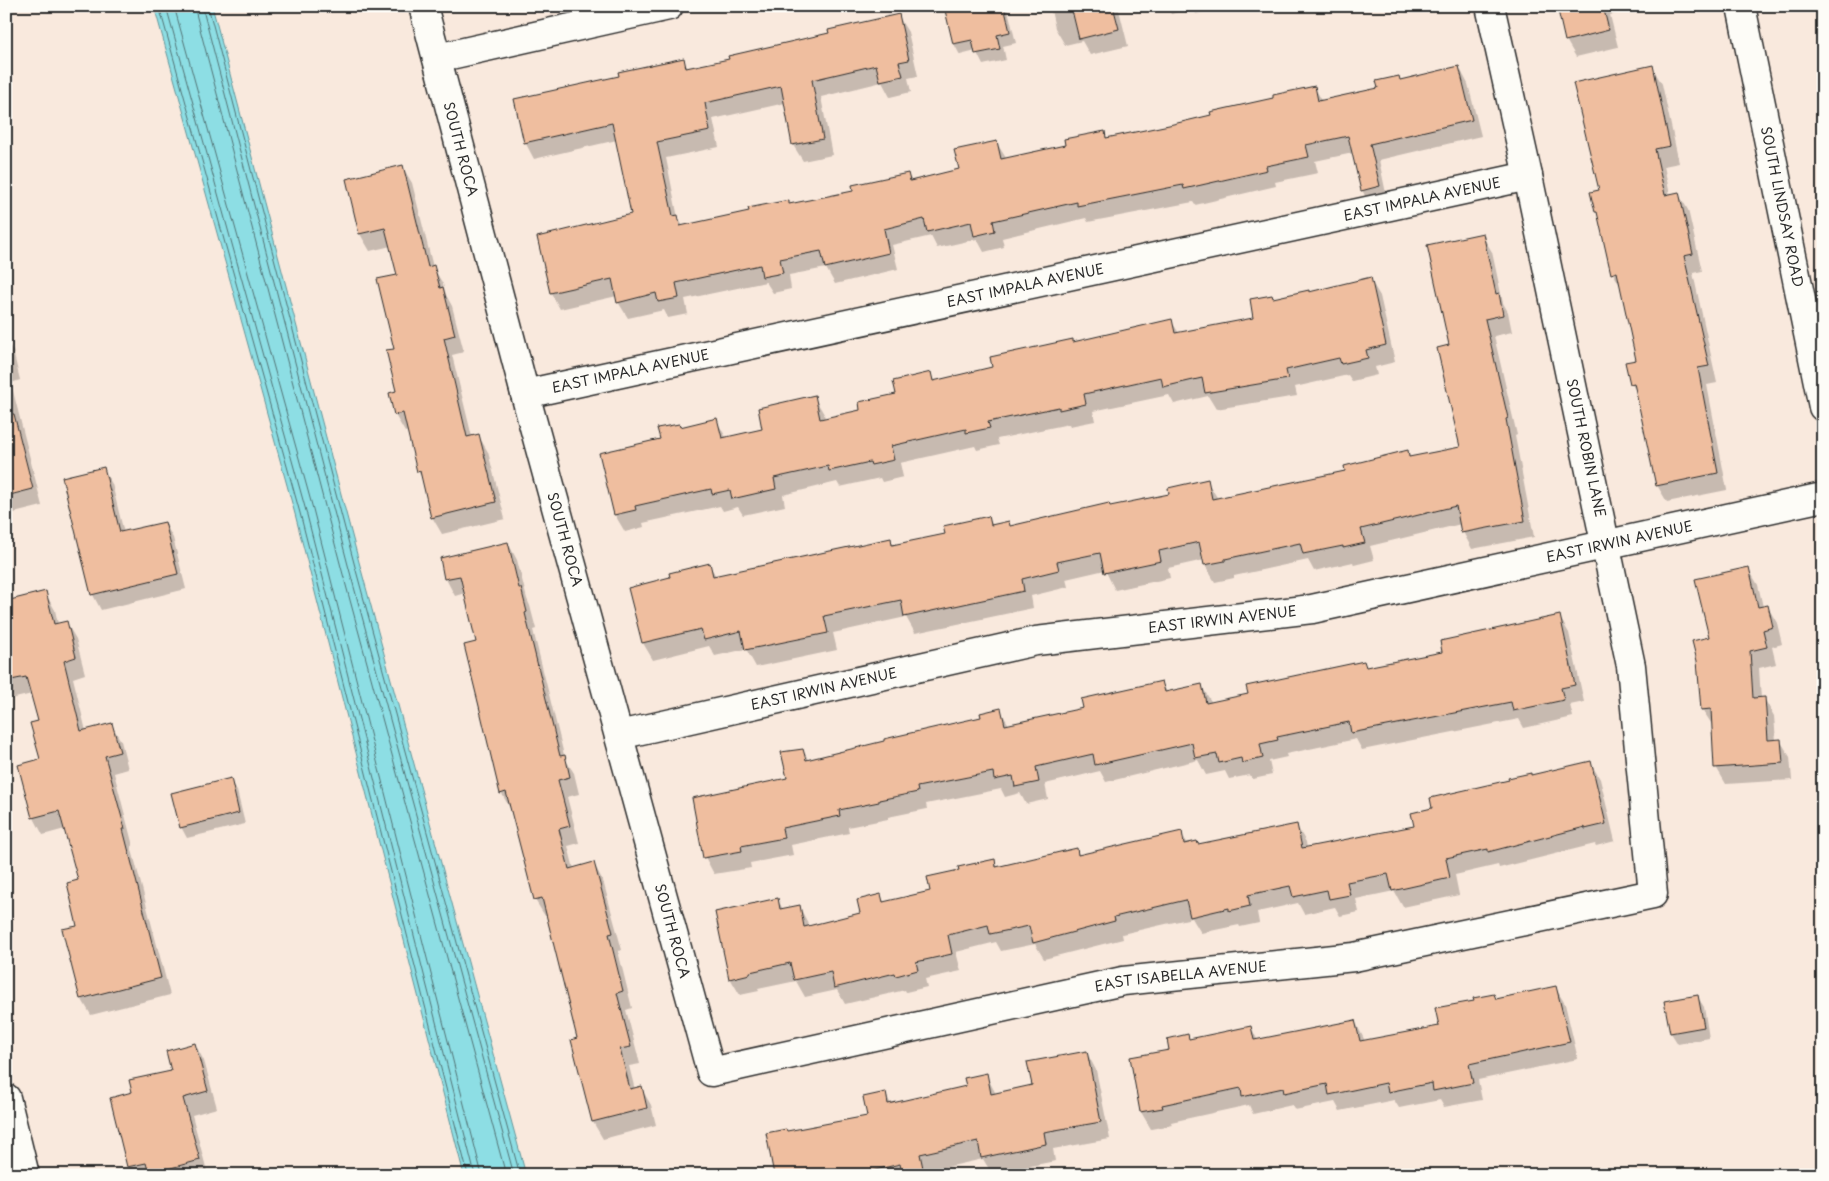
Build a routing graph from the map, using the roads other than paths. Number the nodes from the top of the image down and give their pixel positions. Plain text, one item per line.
1 (423, 6) edge
2 (669, 6) edge
3 (1490, 6) edge
4 (1741, 6) edge
5 (436, 58) junction
6 (1528, 176) junction
7 (525, 394) junction
8 (1823, 407) edge
9 (1823, 497) edge
10 (1606, 545) junction
11 (620, 734) junction
12 (1653, 894) joint
13 (711, 1072) joint
14 (6, 1098) edge
15 (25, 1175) edge

1 - 5 street, SOUTH ROCA
2 - 5 street
3 - 6 street, SOUTH ROBIN LANE
4 - 8 street, SOUTH LINDSAY ROAD
5 - 7 street, SOUTH ROCA
6 - 7 street, EAST IMPALA AVENUE
6 - 10 street, SOUTH ROBIN LANE
7 - 11 street, SOUTH ROCA
9 - 10 street, EAST IRWIN AVENUE
10 - 11 street, EAST IRWIN AVENUE
10 - 12 street, SOUTH ROBIN LANE
11 - 13 street, SOUTH ROCA
12 - 13 street, EAST ISABELLA AVENUE
14 - 15 street

